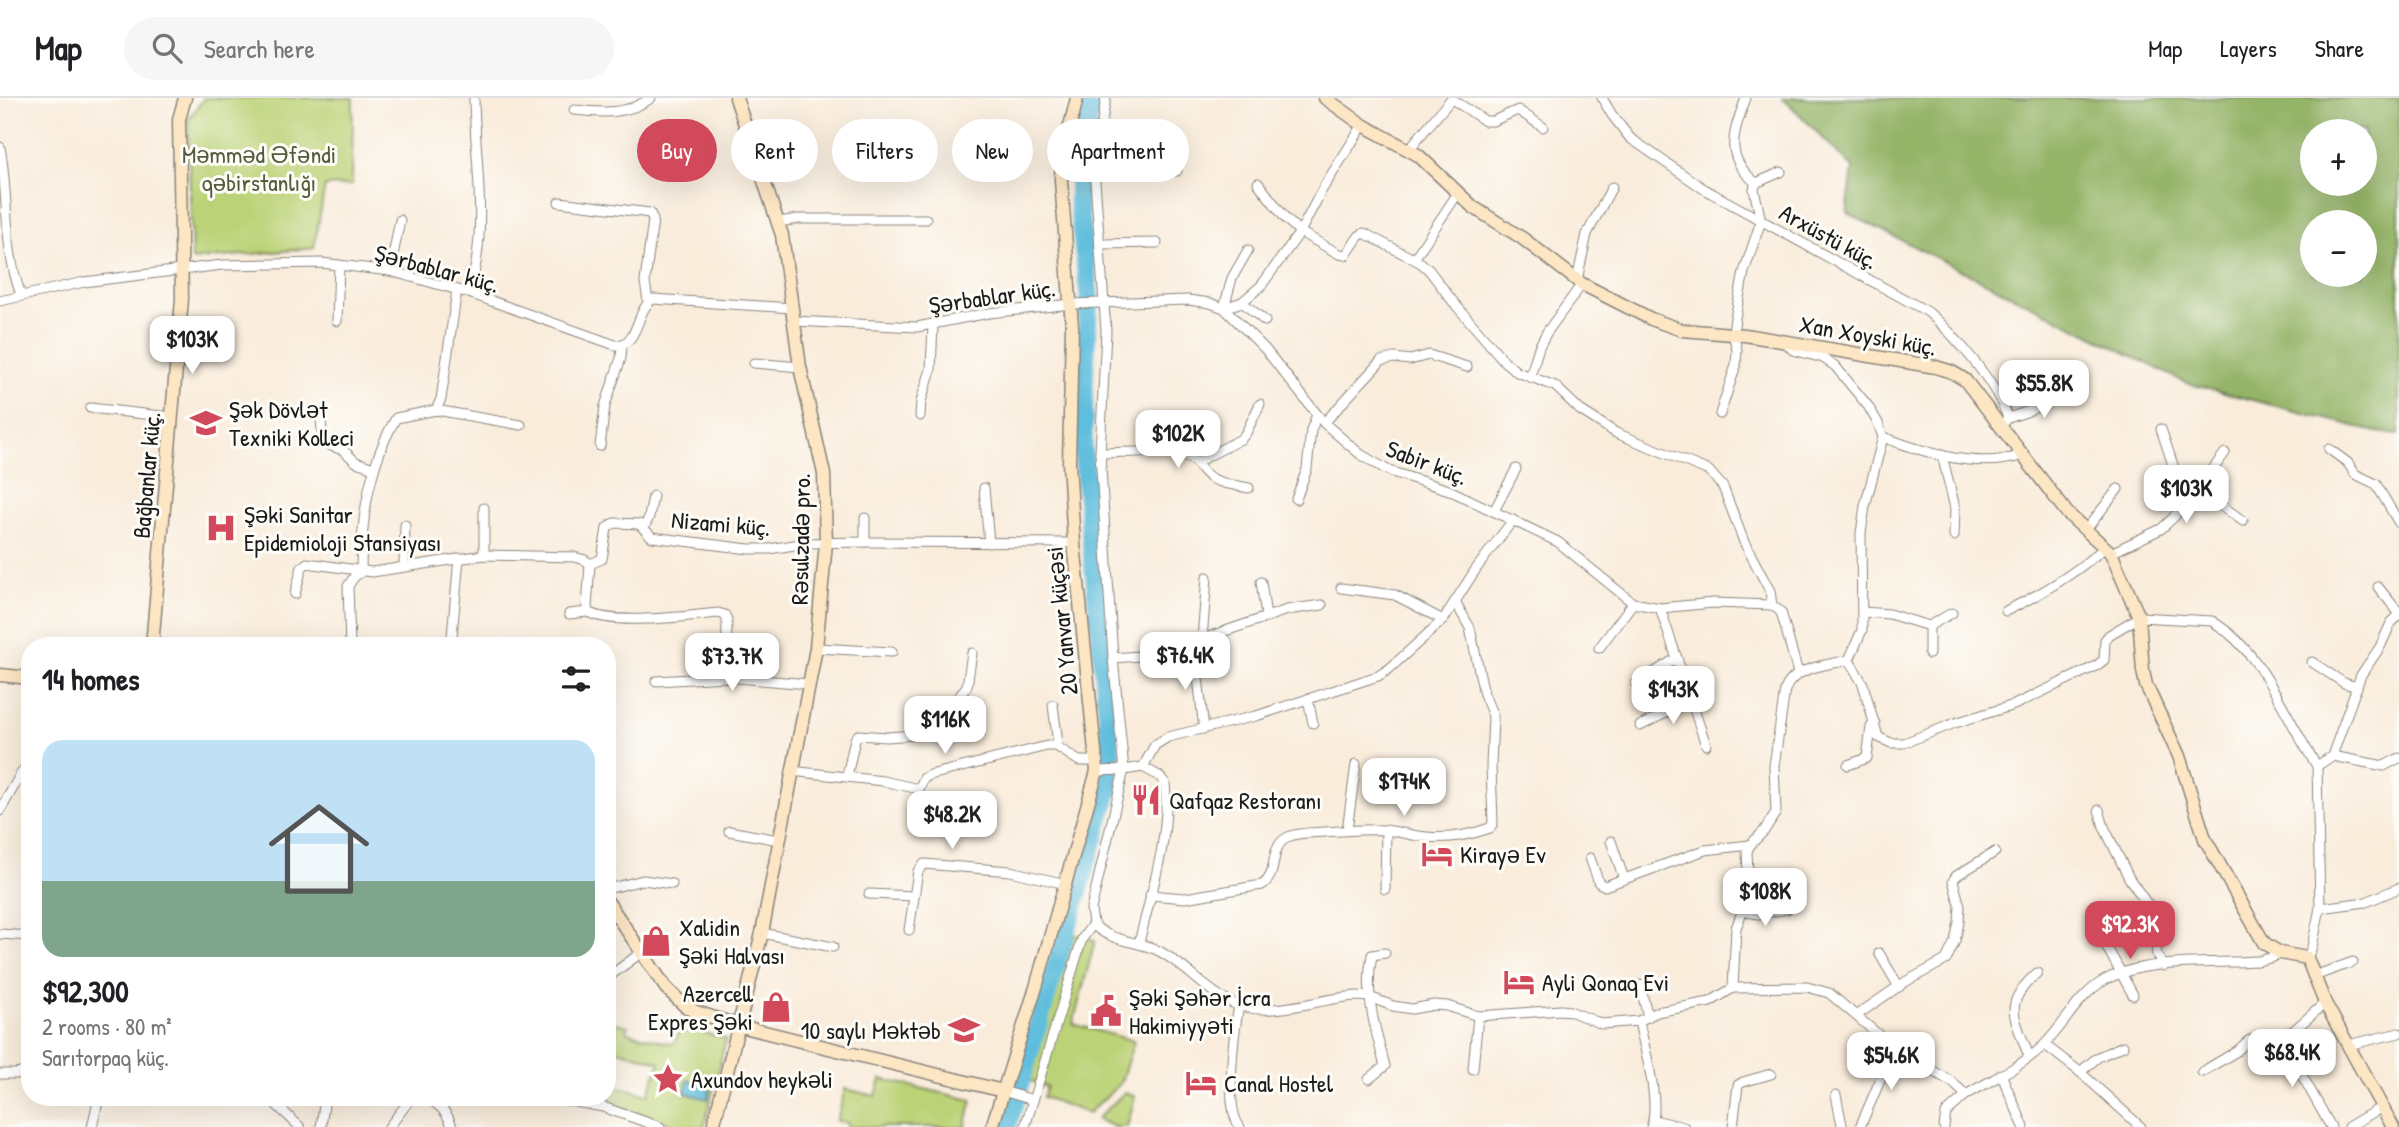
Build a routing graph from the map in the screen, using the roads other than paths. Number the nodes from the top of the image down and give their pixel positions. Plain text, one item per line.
1 (185, 98) edge
2 (474, 98) edge
3 (651, 98) edge
4 (736, 98) edge
5 (1077, 98) edge
6 (1106, 98) edge
7 (1452, 98) edge
8 (1602, 98) edge
9 (1746, 98) edge
10 (1330, 100) edge
11 (574, 110) dead end
12 (1102, 119) edge
13 (1363, 125) junction
14 (1543, 127) dead end
15 (0, 147) edge
16 (1409, 149) junction
17 (1781, 172) dead end
18 (1094, 182) edge
19 (1258, 183) dead end
20 (1756, 183) junction
21 (1612, 187) dead end
22 (1458, 193) junction
23 (559, 202) dead end
24 (926, 219) dead end
25 (400, 220) dead end
26 (3, 221) edge
27 (1761, 221) junction
28 (778, 222) junction
29 (1300, 232) junction
30 (1157, 243) dead end
31 (1100, 244) junction
32 (1248, 250) dead end
33 (1413, 259) junction
34 (340, 264) junction
35 (182, 270) junction
36 (390, 271) junction
37 (1579, 282) junction
38 (457, 290) junction
39 (469, 293) junction
40 (21, 295) junction
41 (0, 301) edge
42 (649, 301) junction
43 (1104, 302) junction
44 (1242, 302) junction
45 (1071, 304) junction
46 (1224, 308) junction
47 (793, 314) junction
48 (337, 321) dead end
49 (1265, 321) dead end
50 (933, 325) junction
51 (1733, 333) junction
52 (1785, 342) junction
53 (622, 345) junction
54 (754, 363) dead end
55 (800, 367) junction
56 (1467, 367) dead end
57 (1530, 377) junction
58 (2066, 390) dead end
59 (1260, 404) dead end
60 (90, 408) dead end
61 (436, 410) junction
62 (1720, 414) dead end
63 (1317, 415) junction
64 (920, 416) dead end
65 (172, 417) junction
66 (321, 419) dead end
67 (1324, 423) junction
68 (2004, 423) junction
69 (521, 425) dead end
70 (2161, 429) dead end
71 (1884, 437) junction
72 (600, 446) dead end
73 (2329, 449) dead end
74 (1100, 453) junction
75 (2225, 453) dead end
76 (1942, 455) junction
77 (2023, 455) junction
78 (1197, 462) junction
79 (374, 468) junction
80 (1516, 469) dead end
81 (984, 488) dead end
82 (1249, 488) dead end
83 (2118, 489) dead end
84 (2188, 495) junction
85 (653, 496) dead end
86 (1296, 499) dead end
87 (484, 508) dead end
88 (1494, 511) junction
89 (865, 518) dead end
90 (1513, 520) junction
91 (2243, 521) dead end
92 (2399, 523) edge
93 (405, 525) dead end
94 (644, 528) junction
95 (2085, 531) junction
96 (1954, 536) dead end
97 (865, 542) junction
98 (826, 543) junction
99 (989, 543) junction
100 (1074, 543) junction
101 (2108, 550) junction
102 (484, 555) junction
103 (459, 558) junction
104 (590, 564) junction
105 (404, 566) junction
106 (361, 572) junction
107 (1207, 577) dead end
108 (1261, 582) dead end
109 (2378, 587) dead end
110 (1341, 588) dead end
111 (295, 594) dead end
112 (1456, 603) junction
113 (1633, 603) junction
114 (1322, 605) dead end
115 (1772, 605) junction
116 (1660, 608) junction
117 (2006, 611) dead end
118 (588, 612) junction
119 (1863, 612) junction
120 (1952, 613) dead end
121 (569, 614) dead end
122 (2399, 614) edge
123 (1266, 616) junction
124 (2139, 617) junction
125 (1443, 620) junction
126 (1929, 626) junction
127 (452, 636) dead end
128 (153, 637) edge
129 (350, 637) edge
130 (1202, 639) junction
131 (816, 648) junction
132 (1599, 648) dead end
133 (892, 652) dead end
134 (1195, 652) junction
135 (972, 653) dead end
136 (1929, 654) dead end
137 (1114, 657) junction
138 (1677, 658) junction
139 (1849, 660) junction
140 (2312, 662) dead end
141 (1798, 673) junction
142 (0, 675) edge
143 (21, 677) edge
144 (726, 677) junction
145 (656, 681) dead end
146 (809, 684) junction
147 (1636, 684) dead end
148 (2357, 687) junction
149 (1308, 699) junction
150 (1691, 700) junction
151 (1053, 705) dead end
152 (1313, 723) dead end
153 (1875, 723) junction
154 (1640, 726) dead end
155 (1205, 729) junction
156 (1706, 744) dead end
157 (1056, 746) junction
158 (2332, 756) junction
159 (2399, 758) edge
160 (1356, 764) dead end
161 (1848, 765) dead end
162 (1097, 766) junction
163 (2318, 766) junction
164 (1143, 767) junction
165 (1124, 770) junction
166 (791, 771) junction
167 (21, 774) edge
168 (847, 776) junction
169 (2099, 810) dead end
170 (0, 811) edge
171 (1386, 830) junction
172 (729, 831) dead end
173 (1348, 831) junction
174 (779, 840) junction
175 (1611, 841) dead end
176 (1750, 845) junction
177 (1995, 852) dead end
178 (1590, 858) dead end
179 (1624, 879) junction
180 (672, 884) dead end
181 (1066, 884) junction
182 (616, 887) edge
183 (2399, 888) edge
184 (1385, 889) dead end
185 (869, 894) dead end
186 (1150, 895) junction
187 (914, 896) junction
188 (2320, 908) junction
189 (1787, 909) dead end
190 (1743, 911) junction
191 (616, 914) edge
192 (1093, 924) junction
193 (909, 930) dead end
194 (762, 933) junction
195 (0, 934) edge
196 (21, 935) edge
197 (2103, 940) dead end
198 (1139, 943) junction
199 (833, 947) dead end
200 (642, 952) junction
201 (1385, 953) dead end
202 (1880, 953) dead end
203 (2280, 953) junction
204 (2307, 958) junction
205 (2353, 962) dead end
206 (2164, 966) junction
207 (616, 971) edge
208 (2037, 973) dead end
209 (2120, 974) junction
210 (2314, 976) junction
211 (1640, 985) dead end
212 (1899, 987) junction
213 (1733, 988) junction
214 (2133, 995) dead end
215 (1369, 997) junction
216 (2325, 1003) junction
217 (1238, 1006) junction
218 (1857, 1015) junction
219 (1478, 1016) junction
220 (1643, 1019) junction
221 (740, 1026) junction
222 (2399, 1033) edge
223 (2280, 1036) junction
224 (2045, 1045) junction
225 (2348, 1045) junction
226 (2123, 1046) dead end
227 (1894, 1048) junction
228 (2029, 1057) junction
229 (1473, 1069) dead end
230 (2080, 1072) junction
231 (2202, 1072) dead end
232 (21, 1073) edge
233 (0, 1074) edge
234 (1771, 1074) dead end
235 (2001, 1074) junction
236 (1369, 1079) dead end
237 (1007, 1092) junction
238 (1836, 1095) dead end
239 (1966, 1095) junction
240 (1029, 1098) junction
241 (97, 1106) edge
242 (278, 1106) edge
243 (324, 1106) edge
244 (405, 1106) edge
245 (440, 1106) edge
246 (598, 1106) edge
247 (2382, 1107) junction
248 (1653, 1123) edge
249 (1235, 1125) edge
250 (1840, 1126) edge
251 (92, 1127) edge
252 (300, 1127) edge
253 (321, 1127) edge
254 (389, 1127) edge
255 (452, 1127) edge
256 (660, 1127) edge
257 (713, 1127) edge
258 (992, 1127) edge
259 (1025, 1127) edge
260 (1684, 1127) edge
261 (1733, 1127) edge
262 (1860, 1127) edge
263 (1944, 1127) edge
264 (2024, 1127) edge
265 (2141, 1127) edge
266 (2331, 1127) edge
267 (2348, 1127) edge
268 (2393, 1127) edge

1 - 35 street, Bağbanlar küç.
2 - 39 street
3 - 11 street
4 - 28 street, Rəsulzadə pro.
5 - 45 street, 20 Yanvar küçəsi
6 - 12 street
7 - 14 street
7 - 16 street
8 - 27 street, Arxüstü küç.
9 - 20 street
10 - 13 street, Xan Xoyski küç.
13 - 16 street, Xan Xoyski küç.
13 - 29 street
15 - 26 street
16 - 22 street, Xan Xoyski küç.
17 - 20 street
18 - 31 street
19 - 29 street
20 - 27 street
21 - 37 street
22 - 33 street
22 - 37 street, Xan Xoyski küç.
23 - 42 street
24 - 28 street
25 - 36 street
26 - 40 street
27 - 51 street
27 - 68 street, Arxüstü küç.
28 - 47 street, Rəsulzadə pro.
29 - 33 street
29 - 44 street
30 - 31 street
31 - 43 street
32 - 46 street
33 - 57 street
34 - 35 street, Şərbablar küç.
34 - 36 street, Şərbablar küç.
34 - 48 street
35 - 40 street, Şərbablar küç.
35 - 65 street, Bağbanlar küç.
36 - 38 street, Şərbablar küç.
37 - 51 street, Xan Xoyski küç.
37 - 57 street
38 - 39 street, Şərbablar küç.
38 - 61 street
39 - 53 street, Şərbablar küç.
40 - 41 street, Şərbablar küç.
42 - 47 street, Şərbablar küç.
42 - 53 street
43 - 45 street, Şərbablar küç.
43 - 46 street
43 - 74 street
44 - 46 street
44 - 49 street
45 - 50 street, Şərbablar küç.
45 - 100 street, 20 Yanvar küçəsi
46 - 63 street, Sabir küç.
47 - 50 street, Şərbablar küç.
47 - 55 street, Rəsulzadə pro.
50 - 64 street
51 - 52 street, Xan Xoyski küç.
51 - 62 street
52 - 68 street, Xan Xoyski küç.
52 - 71 street
53 - 72 street
54 - 55 street
55 - 98 street, Rəsulzadə pro.
56 - 67 street
57 - 115 street
58 - 68 street
59 - 78 street
60 - 65 street
61 - 69 street
61 - 79 street
63 - 67 street, Sabir küç.
63 - 86 street
65 - 128 street, Bağbanlar küç.
66 - 79 street
67 - 88 street, Sabir küç.
68 - 77 street, Xan Xoyski küç.
70 - 84 street
71 - 76 street
71 - 119 street
73 - 92 street
74 - 78 street
74 - 137 street
75 - 84 street
76 - 77 street
76 - 96 street
77 - 95 street, Xan Xoyski küç.
78 - 82 street
79 - 106 street
80 - 88 street
81 - 99 street
83 - 95 street
84 - 91 street
84 - 101 street
85 - 94 street
87 - 102 street
88 - 90 street, Sabir küç.
89 - 97 street
90 - 112 street
90 - 113 street, Sabir küç.
93 - 105 street
94 - 98 street, Nizami küç.
94 - 104 street, Nizami küç.
95 - 101 street, Xan Xoyski küç.
97 - 98 street, Nizami küç.
97 - 99 street, Nizami küç.
98 - 131 street, Rəsulzadə pro.
99 - 100 street, Nizami küç.
100 - 162 street, 20 Yanvar küçəsi
101 - 117 street
101 - 124 street, Xan Xoyski küç.
102 - 103 street
102 - 104 street
103 - 105 street
103 - 127 street
104 - 118 street
105 - 106 street
106 - 111 street
106 - 129 street
107 - 130 street
108 - 123 street
109 - 122 street
110 - 125 street
112 - 125 street
112 - 171 street
113 - 116 street, Sabir küç.
113 - 132 street
114 - 123 street
115 - 116 street, Sabir küç.
115 - 141 street
116 - 138 street
118 - 121 street
118 - 144 street
119 - 126 street
119 - 139 street
120 - 126 street
122 - 148 street
123 - 130 street
124 - 153 street
124 - 163 street
124 - 203 street, Xan Xoyski küç.
125 - 149 street
126 - 136 street
130 - 134 street
131 - 133 street
131 - 146 street, Rəsulzadə pro.
134 - 137 street
134 - 155 street
135 - 168 street
137 - 165 street
138 - 147 street
138 - 150 street
139 - 141 street
139 - 153 street
140 - 148 street
141 - 176 street
142 - 143 street
144 - 145 street
144 - 146 street
146 - 166 street, Rəsulzadə pro.
148 - 158 street
149 - 152 street
149 - 155 street
150 - 154 street
150 - 156 street
151 - 157 street
153 - 161 street
155 - 164 street
157 - 162 street
157 - 168 street
158 - 159 street
158 - 163 street
160 - 173 street
162 - 165 street
162 - 181 street, 20 Yanvar küçəsi
163 - 188 street
164 - 165 street
164 - 186 street
165 - 192 street
166 - 168 street
166 - 174 street, Rəsulzadə pro.
167 - 170 street
169 - 206 street
171 - 173 street
171 - 184 street
172 - 174 street
173 - 186 street
174 - 194 street, Rəsulzadə pro.
175 - 179 street
176 - 179 street
176 - 190 street
177 - 212 street
178 - 179 street
180 - 182 street
181 - 187 street
181 - 237 street, 20 Yanvar küçəsi
183 - 188 street
185 - 187 street
186 - 198 street
187 - 193 street
188 - 204 street
189 - 190 street
190 - 213 street
191 - 200 street
192 - 198 street
192 - 240 street
194 - 199 street
194 - 221 street, Rəsulzadə pro.
195 - 196 street
197 - 209 street
198 - 217 street
200 - 207 street
200 - 221 street
201 - 215 street
202 - 212 street
203 - 204 street
203 - 206 street
204 - 210 street
205 - 210 street
206 - 209 street
208 - 228 street
209 - 214 street
209 - 224 street
210 - 216 street
211 - 220 street
212 - 218 street
213 - 218 street
213 - 220 street
215 - 217 street
215 - 219 street
215 - 236 street
216 - 223 street
216 - 225 street
217 - 249 street
218 - 227 street
219 - 220 street
219 - 229 street
220 - 248 street
221 - 237 street
221 - 257 street, Rəsulzadə pro.
222 - 225 street
223 - 231 street
223 - 266 street
224 - 228 street
224 - 230 street
225 - 247 street
226 - 230 street
227 - 239 street
227 - 262 street
228 - 235 street
230 - 265 street
232 - 233 street
234 - 261 street
235 - 239 street
235 - 264 street
237 - 240 street
237 - 258 street, 20 Yanvar küçəsi
238 - 250 street
239 - 263 street
240 - 259 street
241 - 251 street
242 - 252 street
243 - 253 street
244 - 254 street
245 - 255 street
246 - 256 street
247 - 267 street
247 - 268 street
248 - 260 street
250 - 262 street

